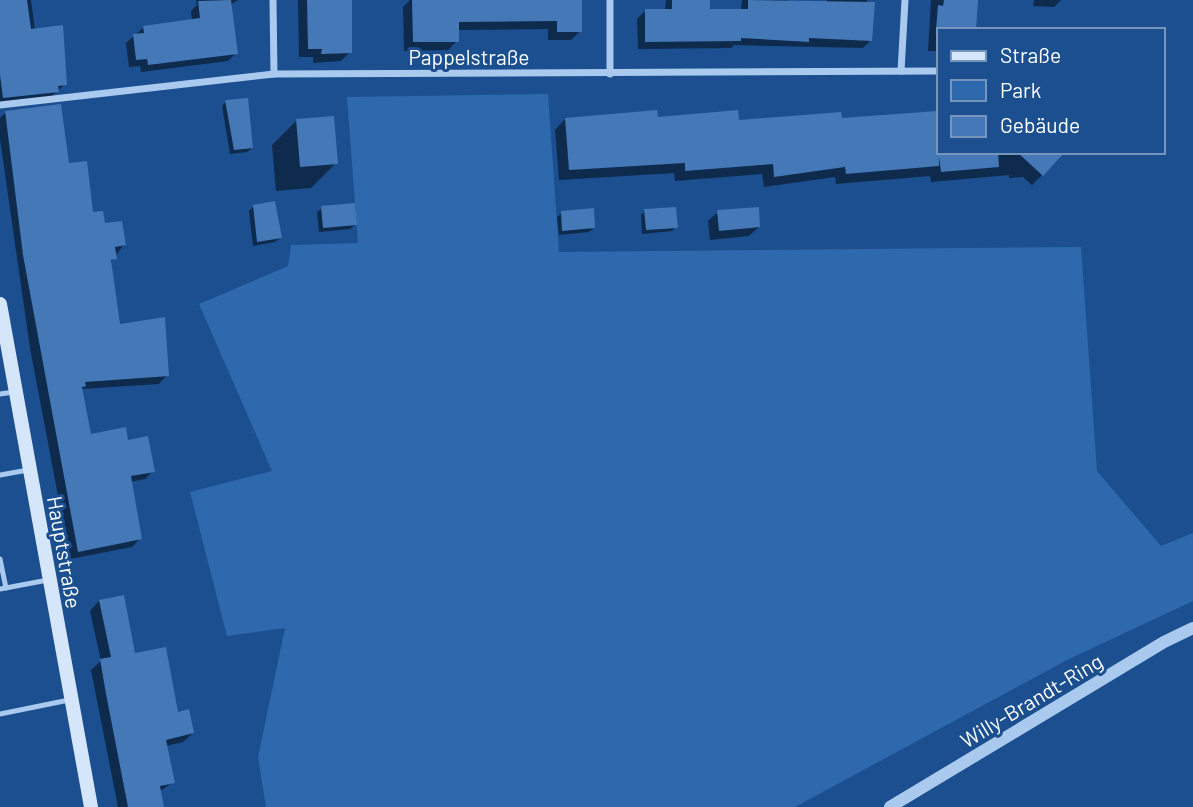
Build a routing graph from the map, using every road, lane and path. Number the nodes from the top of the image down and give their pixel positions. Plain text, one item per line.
1 (273, 0) edge
2 (610, 0) edge
3 (905, 0) edge
4 (901, 71) junction
5 (937, 71) edge
6 (274, 74) junction
7 (610, 74) junction
8 (0, 105) edge
9 (0, 303) edge
10 (7, 393) edge
11 (28, 470) junction
12 (0, 475) edge
13 (0, 559) edge
14 (48, 580) junction
15 (3, 588) edge
16 (1193, 628) edge
17 (71, 699) junction
18 (0, 713) edge
19 (91, 807) edge
20 (890, 807) edge

1 - 6 street
2 - 7 street
3 - 4 street
4 - 5 street, Pappelstraße
4 - 7 street, Pappelstraße
6 - 7 street, Pappelstraße
6 - 8 street, Pappelstraße
9 - 10 main road, Hauptstraße
10 - 11 main road, Hauptstraße
11 - 12 lane
11 - 14 main road, Hauptstraße
13 - 15 lane
14 - 15 lane
14 - 17 main road, Hauptstraße
16 - 20 street, Willy-Brandt-Ring
17 - 18 lane
17 - 19 main road, Hauptstraße

